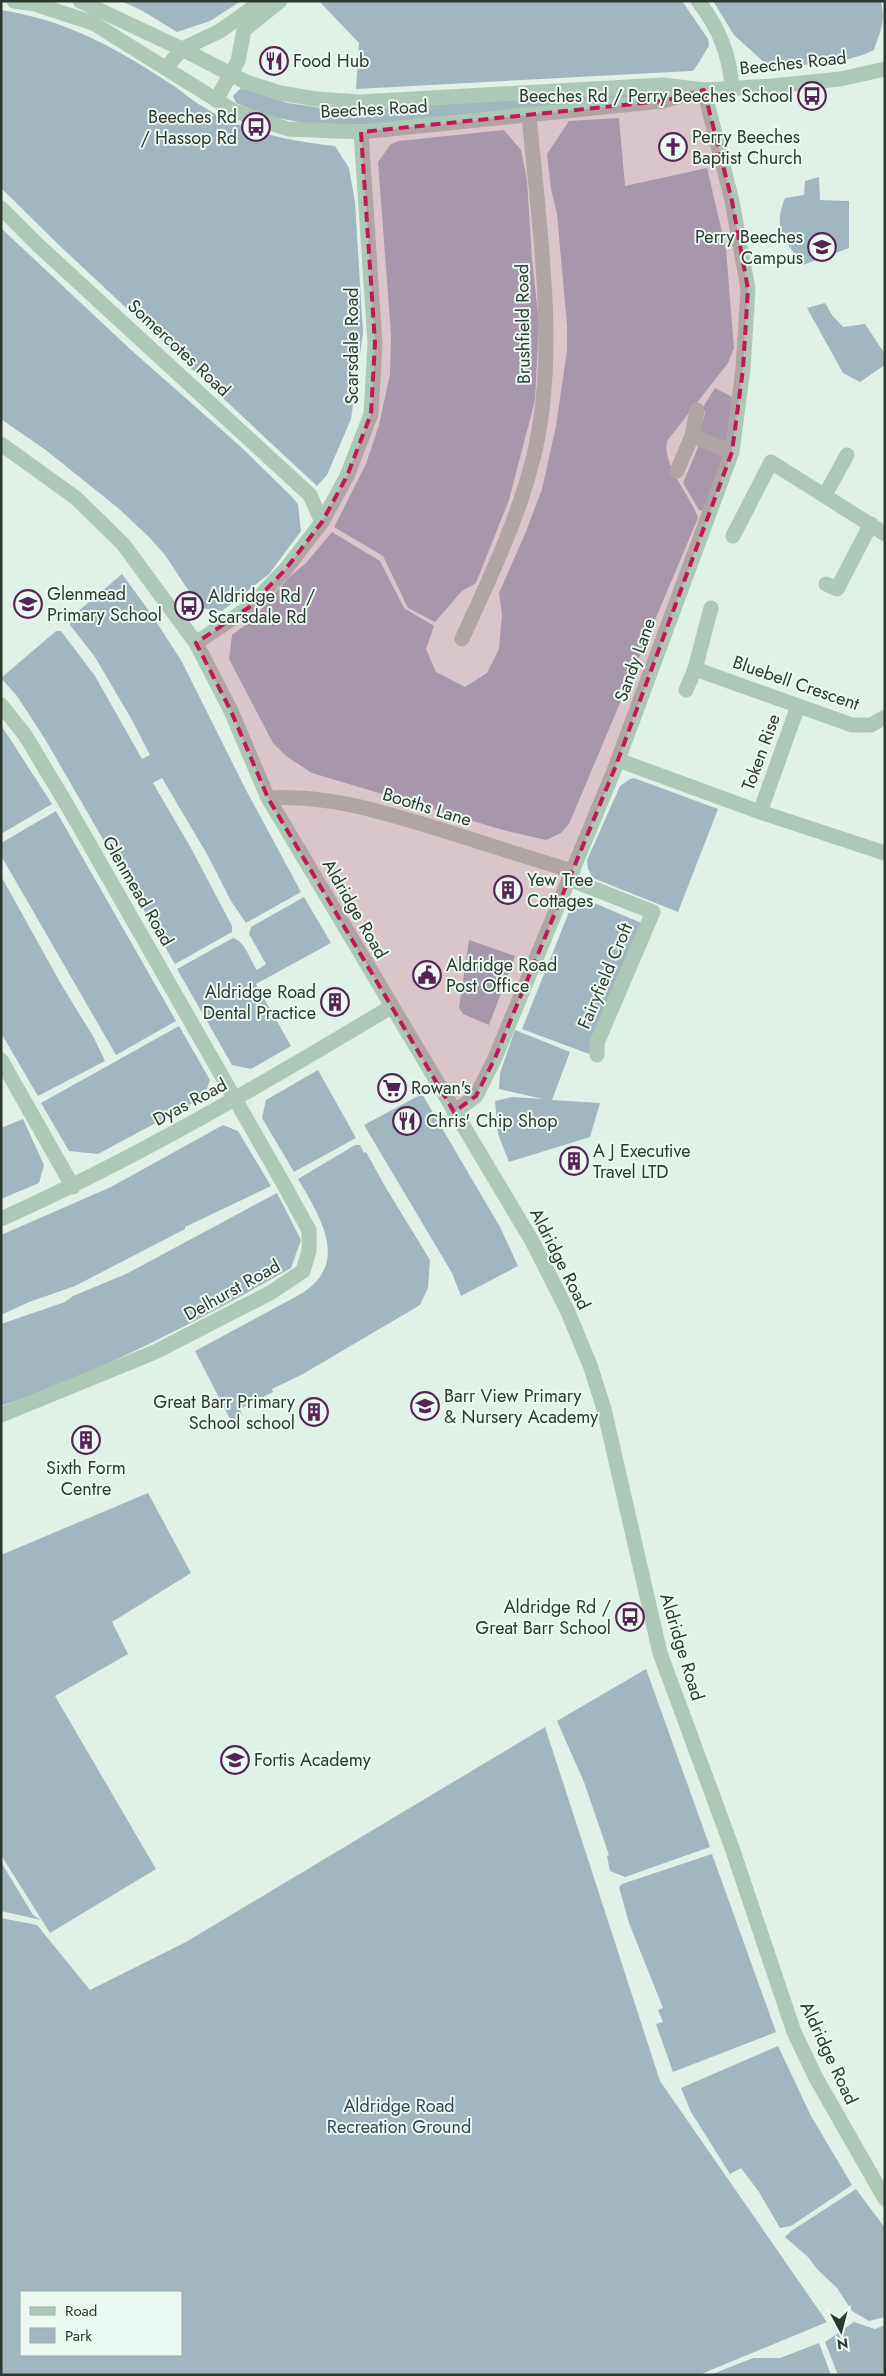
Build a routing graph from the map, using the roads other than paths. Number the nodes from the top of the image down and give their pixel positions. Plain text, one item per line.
1 (14, 1) edge
2 (80, 1) edge
3 (262, 1) edge
4 (280, 1) edge
5 (698, 1) edge
6 (182, 49) junction
7 (166, 68) junction
8 (885, 69) edge
9 (232, 75) junction
10 (732, 88) junction
11 (704, 90) junction
12 (216, 100) junction
13 (530, 114) junction
14 (361, 132) junction
15 (1, 208) edge
16 (697, 410) dead end
17 (692, 436) junction
18 (1, 444) edge
19 (732, 452) junction
20 (847, 455) dead end
21 (677, 471) dead end
22 (825, 495) junction
23 (322, 522) junction
24 (871, 524) junction
25 (885, 534) edge
26 (733, 536) dead end
27 (838, 589) dead end
28 (711, 608) dead end
29 (462, 639) dead end
30 (196, 643) junction
31 (695, 669) junction
32 (686, 690) dead end
33 (1, 705) edge
34 (798, 706) junction
35 (885, 717) edge
36 (618, 760) junction
37 (268, 798) junction
38 (760, 812) junction
39 (885, 853) edge
40 (571, 875) junction
41 (653, 912) joint
42 (391, 1007) junction
43 (597, 1055) dead end
44 (1, 1060) edge
45 (235, 1100) junction
46 (454, 1112) junction
47 (73, 1187) junction
48 (1, 1219) edge
49 (1, 1415) edge
50 (885, 2199) edge

1 - 7 street, Beeches Road
2 - 6 street, Beeches Road
3 - 6 street
4 - 9 street
5 - 10 street
6 - 7 street
6 - 9 street, Beeches Road
7 - 12 street, Beeches Road
8 - 10 street, Beeches Road
9 - 11 street, Beeches Road
9 - 12 street
10 - 11 street, Beeches Road
11 - 13 street, Beeches Road
11 - 19 street, Sandy Lane
12 - 14 street, Beeches Road
13 - 14 street, Beeches Road
13 - 29 street, Brushfield Road
14 - 23 street, Scarsdale Road
15 - 23 street, Somercotes Road
16 - 17 street
17 - 19 street
17 - 21 street
18 - 30 street, Aldridge Road
19 - 36 street, Sandy Lane
20 - 22 street
22 - 24 street
22 - 26 street
23 - 30 street, Scarsdale Road
24 - 25 street
24 - 27 street
28 - 31 street
30 - 37 street, Aldridge Road
31 - 32 street
31 - 34 street, Bluebell Crescent
33 - 45 street, Glenmead Road
34 - 35 street, Bluebell Crescent
34 - 38 street, Token Rise
36 - 38 street
36 - 40 street, Sandy Lane
37 - 40 street, Booths Lane
37 - 42 street, Aldridge Road
38 - 39 street
40 - 41 street, Booths Lane
40 - 46 street, Sandy Lane
41 - 43 street, Fairyfield Croft
42 - 45 street, Dyas Road
42 - 46 street, Aldridge Road
44 - 47 street
45 - 47 street, Dyas Road
45 - 49 street, Delhurst Road
46 - 50 street, Aldridge Road
47 - 48 street, Dyas Road

